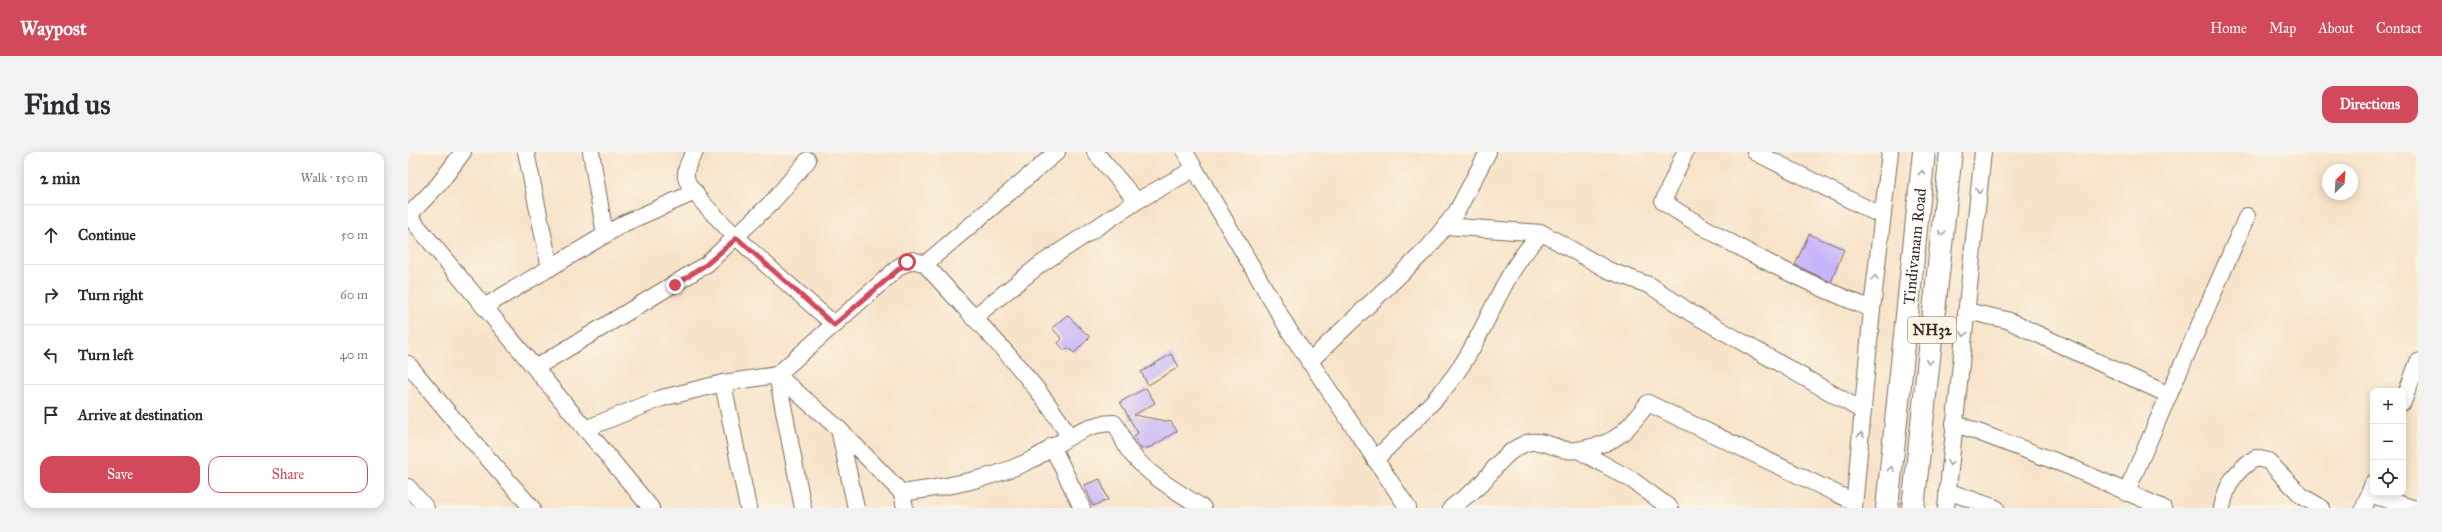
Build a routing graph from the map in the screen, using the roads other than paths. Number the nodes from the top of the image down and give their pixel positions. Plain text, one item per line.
1 (463, 152) edge
2 (526, 152) edge
3 (591, 152) edge
4 (695, 152) edge
5 (1057, 152) edge
6 (1095, 152) edge
7 (1185, 152) edge
8 (1488, 152) edge
9 (1685, 152) edge
10 (1755, 152) edge
11 (1890, 152) edge
12 (1924, 152) edge
13 (1951, 152) edge
14 (1983, 152) edge
15 (808, 160) dead end
16 (1194, 169) junction
17 (695, 192) junction
18 (1137, 201) junction
19 (408, 216) edge
20 (1882, 216) junction
21 (2247, 216) dead end
22 (1445, 226) junction
23 (1542, 233) junction
24 (605, 235) junction
25 (737, 238) junction
26 (925, 264) junction
27 (550, 268) junction
28 (484, 307) junction
29 (1872, 309) junction
30 (1966, 311) junction
31 (973, 318) junction
32 (834, 325) junction
33 (1310, 362) junction
34 (2418, 362) edge
35 (408, 364) edge
36 (535, 368) junction
37 (777, 375) junction
38 (723, 383) junction
39 (2406, 394) edge
40 (2169, 395) junction
41 (1863, 411) junction
42 (1954, 423) junction
43 (585, 428) junction
44 (839, 429) junction
45 (1069, 436) junction
46 (1052, 446) junction
47 (1578, 450) junction
48 (1375, 460) junction
49 (408, 487) edge
50 (1947, 491) junction
51 (2126, 493) junction
52 (2368, 495) edge
53 (903, 500) edge
54 (1854, 505) edge
55 (426, 508) edge
56 (532, 508) edge
57 (652, 508) edge
58 (748, 508) edge
59 (803, 508) edge
60 (856, 508) edge
61 (1082, 508) edge
62 (1203, 508) edge
63 (1408, 508) edge
64 (1451, 508) edge
65 (1670, 508) edge
66 (1887, 508) edge
67 (1913, 508) edge
68 (1946, 508) edge
69 (1996, 508) edge
70 (2163, 508) edge
71 (2222, 508) edge
72 (2322, 508) edge
73 (2413, 508) edge

1 - 19 street
2 - 27 street
3 - 24 street
4 - 17 street
5 - 26 street
6 - 18 street
7 - 16 street
8 - 22 street
9 - 29 street
10 - 20 street
11 - 20 street
66 -> 12 highway, Tindivanam Road / NH32
13 -> 67 highway, NH32
14 -> 30 street
15 - 25 street
16 - 18 street
16 - 33 street
17 - 24 street
17 - 25 street
18 - 31 street
19 - 28 street
29 -> 20 street
21 - 40 street
22 - 23 street
22 - 33 street
23 - 41 street
23 - 48 street
24 - 27 street
25 - 32 street
25 - 36 street
26 - 31 street
26 - 32 street
27 - 28 street
28 - 36 street
29 - 41 street
30 - 40 street
30 -> 42 street
31 - 45 street
32 - 37 street
33 - 48 street
34 - 39 street
35 - 56 street
36 - 43 street
37 - 38 street
37 - 44 street
37 - 59 street
38 - 43 street
38 - 58 street
40 - 51 street
54 -> 41 street
42 -> 50 street
42 - 51 street
43 - 57 street
44 - 53 street
44 - 60 street
45 - 46 street
45 - 62 street
46 - 53 street
46 - 61 street
47 - 54 street
47 - 64 street
47 - 65 street
48 - 63 street
49 - 55 street
50 - 68 street
50 - 69 street
51 - 70 street
52 - 73 street
71 - 72 street

